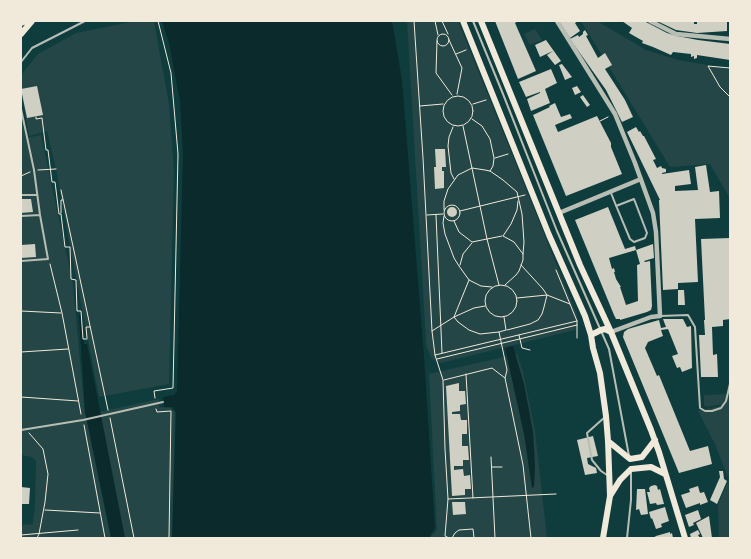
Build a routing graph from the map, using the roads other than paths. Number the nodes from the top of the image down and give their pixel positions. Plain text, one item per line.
1 (26, 21) edge
2 (32, 21) edge
3 (85, 21) edge
4 (463, 21) edge
5 (473, 21) edge
6 (481, 21) edge
7 (557, 21) edge
8 (650, 21) edge
9 (21, 23) edge
10 (21, 34) edge
11 (730, 39) edge
12 (21, 62) edge
13 (21, 109) edge
14 (641, 179) junction
15 (610, 192) junction
16 (21, 195) edge
17 (37, 195) junction
18 (616, 206) junction
19 (559, 213) junction
20 (40, 215) junction
21 (21, 216) edge
22 (21, 261) edge
23 (660, 316) junction
24 (601, 330) junction
25 (611, 332) junction
26 (591, 334) junction
27 (730, 384) edge
28 (163, 402) dead end
29 (606, 416) junction
30 (21, 430) edge
31 (655, 440) junction
32 (608, 441) junction
33 (630, 459) junction
34 (631, 469) junction
35 (665, 474) junction
36 (608, 476) junction
37 (610, 496) junction
38 (603, 538) edge
39 (627, 538) edge
40 (685, 538) edge

1 - 9 main road
2 - 10 main road
3 - 12 lane
4 - 26 main road
5 - 24 lane
6 - 19 main road
7 - 14 street
8 - 11 street
13 - 17 lane
14 - 15 street
14 - 23 street
15 - 18 lane
15 - 19 street
16 - 17 lane
17 - 20 lane
18 - 18 lane
19 - 25 main road
20 - 21 lane
20 - 22 lane
23 - 25 street
23 - 27 lane
24 - 25 main road
24 - 26 main road
24 - 33 lane
25 - 31 main road
26 - 29 main road
28 - 30 lane
29 - 32 main road
29 - 36 lane
31 - 33 main road
31 - 35 main road
32 - 33 main road
32 - 36 main road
34 - 35 main road
34 - 37 main road
34 - 39 lane
35 - 40 main road
36 - 37 main road
37 - 38 main road

